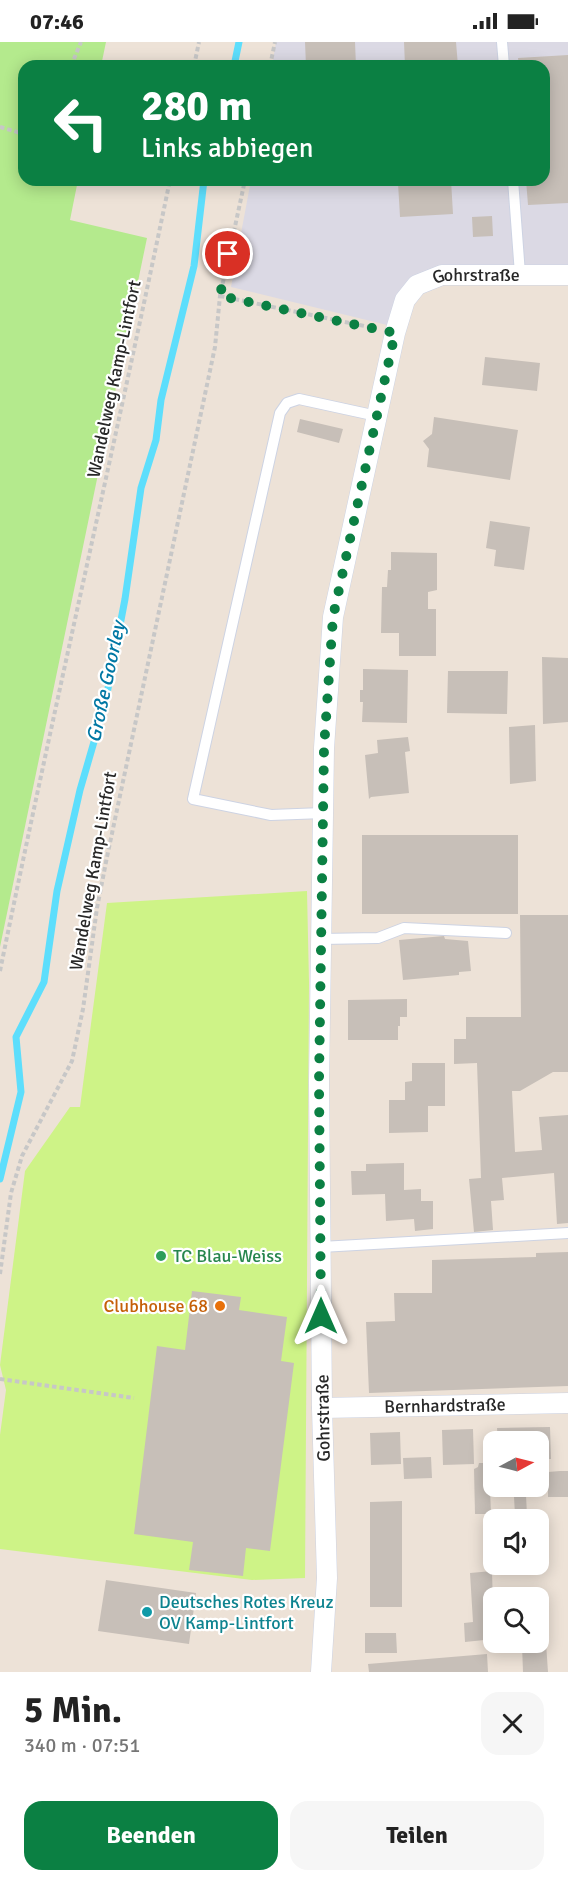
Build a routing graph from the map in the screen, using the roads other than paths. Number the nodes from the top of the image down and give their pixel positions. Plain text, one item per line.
1 (502, 42) edge
2 (504, 60) edge
3 (513, 186) edge
4 (520, 274) junction
5 (568, 275) edge
6 (377, 416) junction
7 (323, 813) junction
8 (506, 933) dead end
9 (321, 939) junction
10 (568, 1233) edge
11 (321, 1247) junction
12 (568, 1403) edge
13 (322, 1408) junction
14 (321, 1672) edge

1 - 2 lane
3 - 4 lane
4 - 5 street, Gohrstraße
4 - 6 street, Gohrstraße
6 - 7 street, Gohrstraße
6 - 7 lane
7 - 9 street, Gohrstraße
8 - 9 lane
9 - 11 street, Gohrstraße
10 - 11 lane
11 - 13 street, Gohrstraße
12 - 13 street, Bernhardstraße
13 - 14 street, Gohrstraße

